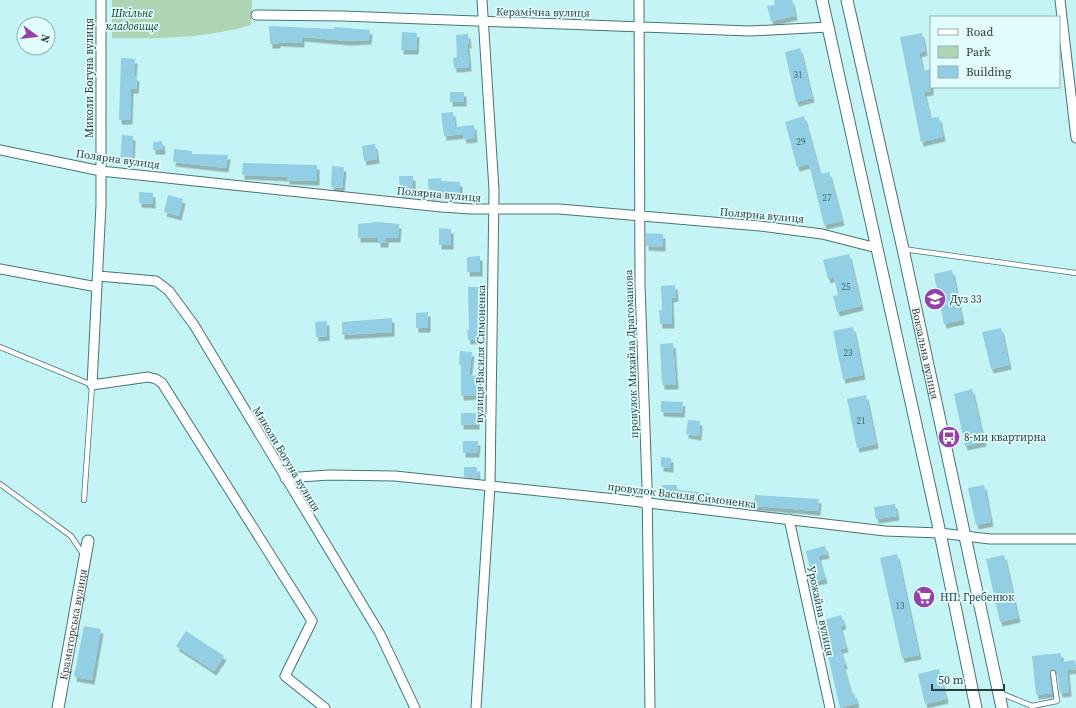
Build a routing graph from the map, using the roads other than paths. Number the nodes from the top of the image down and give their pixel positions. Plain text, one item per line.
1 (482, 0) edge
2 (639, 0) edge
3 (822, 0) edge
4 (847, 0) edge
5 (1060, 0) edge
6 (99, 1) edge
7 (256, 15) dead end
8 (482, 22) junction
9 (640, 26) junction
10 (829, 27) junction
11 (1076, 138) edge
12 (0, 150) edge
13 (101, 171) junction
14 (494, 210) junction
15 (640, 216) junction
16 (877, 248) junction
17 (903, 248) junction
18 (0, 269) edge
19 (1076, 273) edge
20 (98, 276) junction
21 (97, 287) junction
22 (0, 347) edge
23 (92, 385) junction
24 (285, 478) junction
25 (0, 484) edge
26 (490, 486) junction
27 (84, 500) dead end
28 (647, 504) junction
29 (789, 519) junction
30 (940, 533) junction
31 (964, 537) junction
32 (1076, 539) edge
33 (88, 542) dead end
34 (84, 556) junction
35 (1053, 673) dead end
36 (998, 692) junction
37 (1032, 707) edge
38 (58, 708) edge
39 (325, 708) edge
40 (415, 708) edge
41 (476, 708) edge
42 (650, 708) edge
43 (830, 708) edge
44 (976, 708) edge
45 (1002, 708) edge

1 - 8 street, вулиця Василя Симоненка
2 - 9 street, провулок Михайла Драгоманова
3 - 10 street
4 - 17 street, Вокзальна вулиця
5 - 11 street
6 - 13 street, Миколи Богуна вулиця
7 - 8 street, Керамічна вулиця
8 - 9 street, Керамічна вулиця
8 - 14 street, вулиця Василя Симоненка
9 - 10 street, Керамічна вулиця
9 - 15 street, провулок Михайла Драгоманова
10 - 16 street
12 - 13 street, Полярна вулиця
13 - 14 street, Полярна вулиця
13 - 20 street, Миколи Богуна вулиця
14 - 15 street, Полярна вулиця
14 - 26 street, вулиця Василя Симоненка
15 - 16 street, Полярна вулиця
15 - 28 street, провулок Михайла Драгоманова
16 - 30 street
17 - 19 lane
17 - 31 street, Вокзальна вулиця
18 - 21 street
20 - 21 street, Миколи Богуна вулиця
20 - 24 street, Миколи Богуна вулиця
21 - 23 street, Миколи Богуна вулиця
22 - 23 lane
23 - 27 lane
23 - 39 street
24 - 26 street, провулок Василя Симоненка
24 - 40 street, Миколи Богуна вулиця
25 - 34 lane
26 - 28 street, провулок Василя Симоненка
26 - 41 street, вулиця Василя Симоненка
28 - 29 street, провулок Василя Симоненка
28 - 42 street, провулок Михайла Драгоманова
29 - 30 street, провулок Василя Симоненка
29 - 43 street, Урожайна вулиця
30 - 31 street, провулок Василя Симоненка
30 - 44 street
31 - 32 street, провулок Василя Симоненка
31 - 36 street, Вокзальна вулиця
33 - 34 street, Краматорська вулиця
34 - 38 street, Краматорська вулиця
35 - 37 lane
36 - 37 lane
36 - 45 street, Вокзальна вулиця

